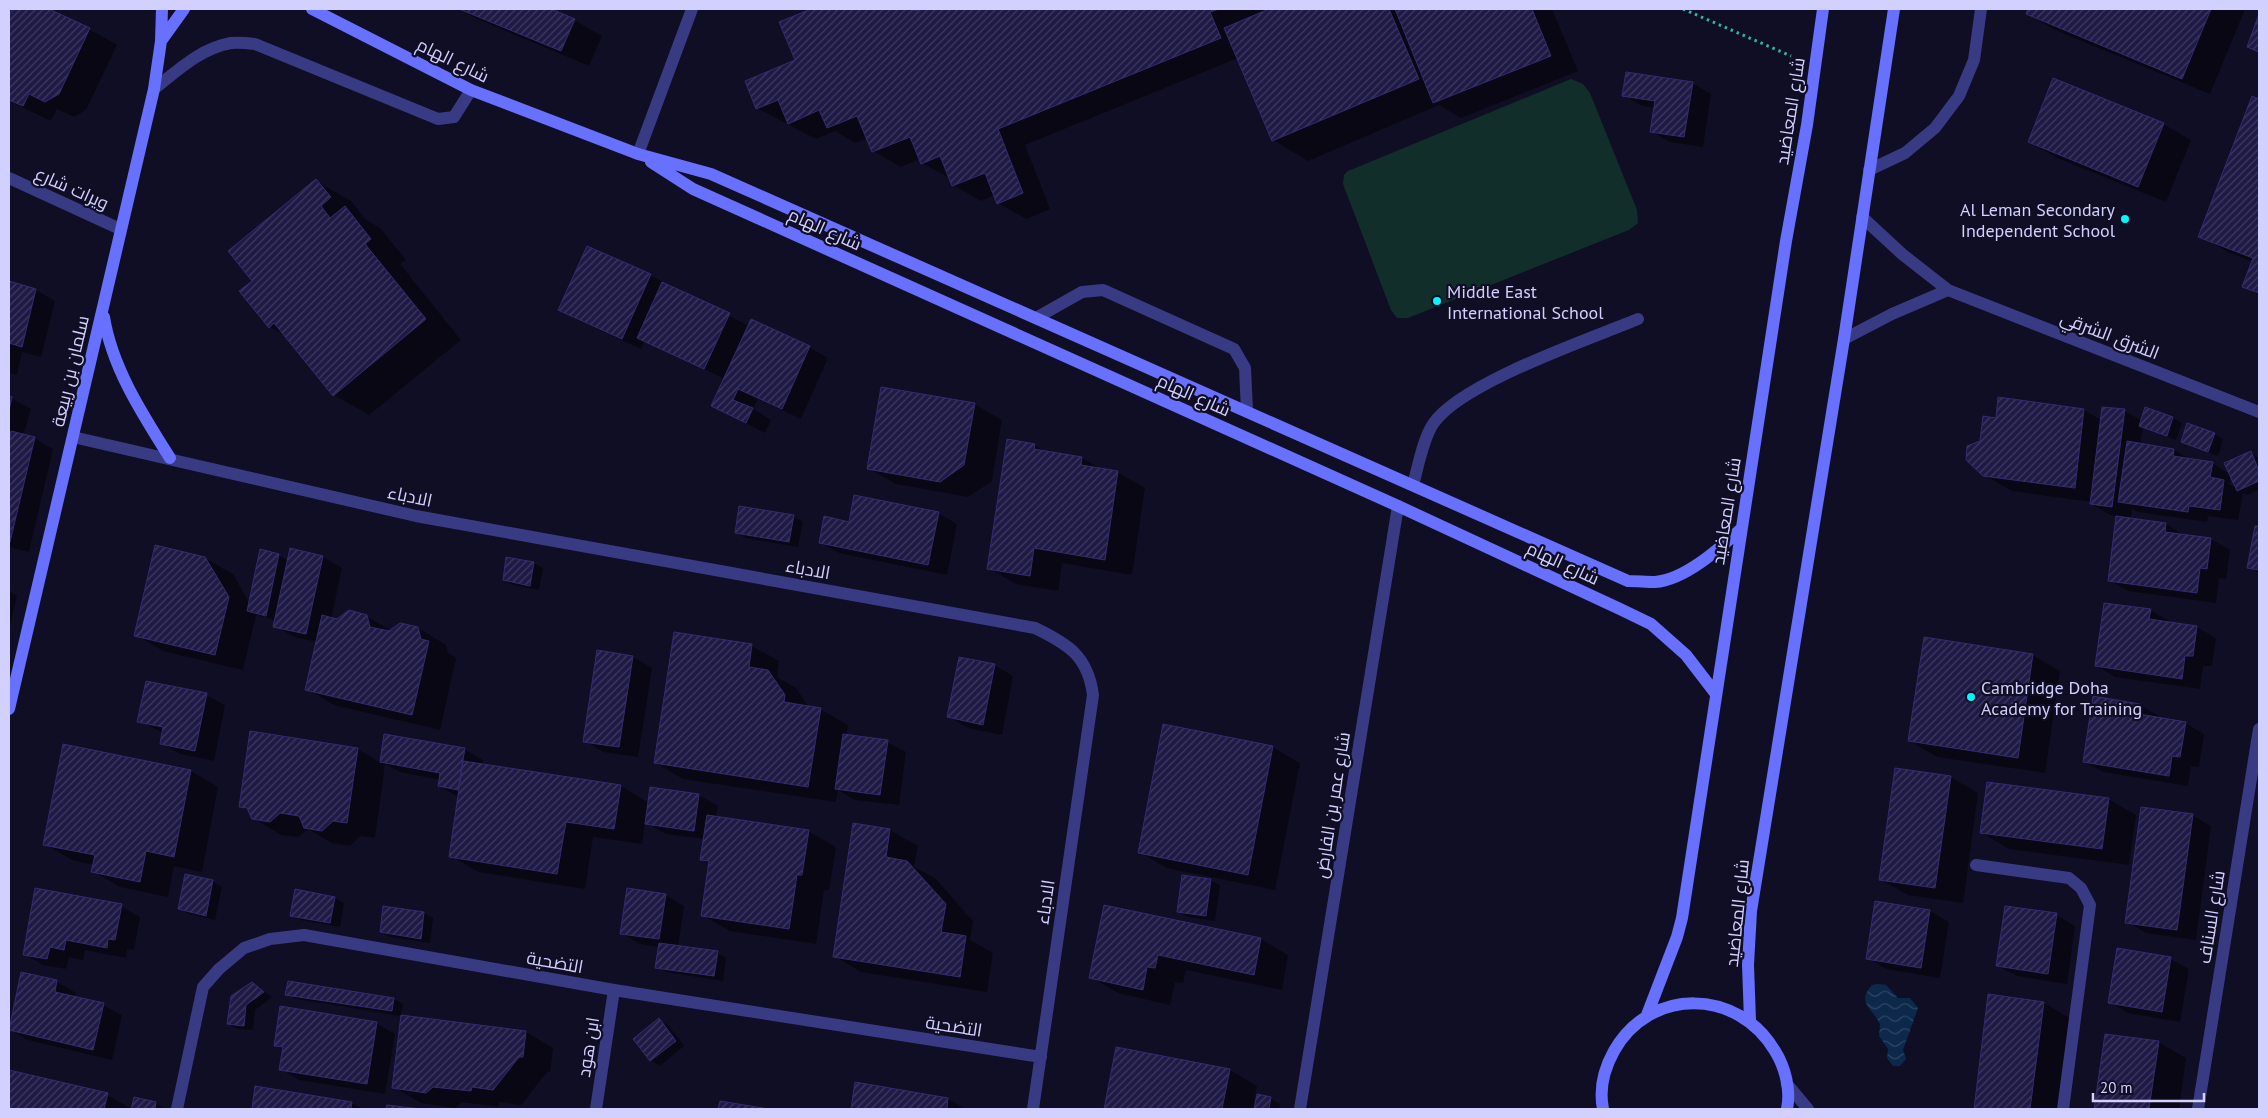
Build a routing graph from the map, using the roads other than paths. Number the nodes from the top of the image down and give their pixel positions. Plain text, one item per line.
1 (162, 9) edge
2 (184, 9) edge
3 (312, 9) edge
4 (692, 9) edge
5 (1824, 9) edge
6 (1894, 9) edge
7 (1982, 9) edge
8 (161, 41) junction
9 (154, 89) junction
10 (471, 90) junction
11 (638, 154) junction
12 (1869, 170) junction
13 (9, 178) edge
14 (1862, 217) junction
15 (120, 229) junction
16 (1948, 290) junction
17 (103, 310) junction
18 (1036, 318) junction
19 (1638, 320) dead end
20 (1844, 340) junction
21 (1247, 411) junction
22 (2259, 412) edge
23 (73, 437) junction
24 (170, 458) junction
25 (1412, 485) junction
26 (1398, 506) junction
27 (1741, 529) junction
28 (1716, 694) junction
29 (9, 709) edge
30 (2259, 729) edge
31 (1976, 865) dead end
32 (614, 990) junction
33 (1646, 1015) junction
34 (1750, 1020) junction
35 (1041, 1057) junction
36 (1788, 1084) junction
37 (177, 1109) edge
38 (596, 1109) edge
39 (1033, 1109) edge
40 (1300, 1109) edge
41 (1603, 1109) edge
42 (1787, 1109) edge
43 (1808, 1109) edge
44 (2063, 1109) edge
45 (2198, 1109) edge

1 - 8 street, سلمان بن ربيعة
2 - 8 street, سلمان بن ربيعة
3 - 10 street, شارع الهام
4 - 11 street
5 - 27 street, شارع المعاضيد
6 - 12 street, شارع المعاضيد
7 - 12 street
8 - 9 street, سلمان بن ربيعة
9 - 10 street
9 - 15 street, سلمان بن ربيعة
10 - 11 street, شارع الهام
11 - 18 street, شارع الهام
11 - 26 street, شارع الهام
12 - 14 street, شارع المعاضيد
13 - 15 street, ويرات شارع
14 - 16 street, الشرق الشرقي
14 - 20 street, شارع المعاضيد
15 - 17 street, سلمان بن ربيعة
16 - 20 street
16 - 22 street, الشرق الشرقي
17 - 23 street, سلمان بن ربيعة
17 - 24 street
18 - 21 street, شارع الهام
18 - 21 street
19 - 25 street
20 - 34 street, شارع المعاضيد
21 - 25 street, شارع الهام
23 - 24 street, الادباء
23 - 29 street, سلمان بن ربيعة
24 - 35 street, الادباء
25 - 27 street, شارع الهام
26 - 28 street, شارع الهام
26 - 40 street, شارع عمر بن الفارض
27 - 28 street, شارع المعاضيد
28 - 33 street, شارع المعاضيد
30 - 45 street, شارع السناف
31 - 44 street
32 - 35 street, التضحية
32 - 37 street, التضحية
32 - 38 street, ابن هود
33 - 34 street
33 - 41 street
34 - 36 street
35 - 39 street, الادباء
36 - 42 street
36 - 43 street

